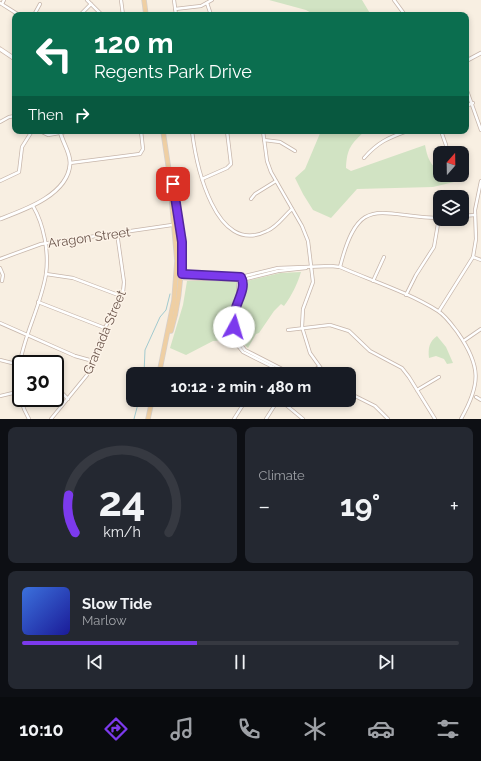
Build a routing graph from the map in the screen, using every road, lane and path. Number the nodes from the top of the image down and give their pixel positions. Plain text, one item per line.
1 (4, 0) edge
2 (87, 0) edge
3 (121, 0) edge
4 (144, 0) edge
5 (174, 0) edge
6 (212, 0) edge
7 (394, 0) edge
8 (1, 3) edge
9 (207, 3) junction
10 (40, 4) dead end
11 (91, 4) junction
12 (175, 9) junction
13 (14, 12) edge
14 (36, 12) edge
15 (83, 12) edge
16 (99, 12) edge
17 (123, 12) edge
18 (146, 12) edge
19 (176, 12) edge
20 (210, 12) edge
21 (403, 12) edge
22 (0, 49) edge
23 (481, 53) edge
24 (12, 57) edge
25 (469, 59) edge
26 (469, 94) edge
27 (473, 103) junction
28 (469, 105) edge
29 (12, 116) edge
30 (0, 122) edge
31 (481, 130) edge
32 (30, 134) edge
33 (61, 134) edge
34 (141, 134) edge
35 (163, 134) edge
36 (192, 134) edge
37 (227, 134) edge
38 (263, 134) edge
39 (400, 134) edge
40 (442, 134) edge
41 (264, 140) junction
42 (446, 146) edge
43 (295, 151) dead end
44 (364, 158) dead end
45 (70, 163) junction
46 (202, 179) junction
47 (0, 181) edge
48 (276, 181) junction
49 (481, 181) edge
50 (251, 199) dead end
51 (33, 206) junction
52 (292, 209) junction
53 (469, 215) edge
54 (474, 215) junction
55 (433, 217) edge
56 (0, 219) edge
57 (177, 225) junction
58 (438, 226) edge
59 (117, 233) junction
60 (45, 244) junction
61 (384, 257) dead end
62 (473, 257) junction
63 (0, 259) edge
64 (481, 260) edge
65 (312, 267) junction
66 (340, 267) junction
67 (0, 268) edge
68 (46, 274) junction
69 (176, 276) junction
70 (182, 276) junction
71 (241, 279) junction
72 (2, 281) dead end
73 (374, 281) junction
74 (406, 295) junction
75 (121, 296) junction
76 (38, 302) junction
77 (439, 311) junction
78 (0, 323) edge
79 (302, 327) junction
80 (105, 328) junction
81 (481, 329) edge
82 (288, 330) dead end
83 (25, 334) junction
84 (465, 340) junction
85 (474, 353) dead end
86 (19, 355) edge
87 (163, 356) junction
88 (0, 360) edge
89 (93, 361) junction
90 (12, 363) edge
91 (161, 367) edge
92 (273, 367) edge
93 (278, 367) edge
94 (319, 367) edge
95 (439, 377) dead end
96 (479, 387) dead end
97 (417, 390) junction
98 (12, 393) edge
99 (64, 395) edge
100 (0, 396) edge
101 (356, 396) edge
102 (476, 397) junction
103 (68, 399) junction
104 (481, 400) edge
105 (22, 407) edge
106 (151, 407) edge
107 (242, 407) edge
108 (274, 407) edge
109 (288, 407) edge
110 (301, 418) edge
111 (29, 419) edge
112 (51, 419) edge
113 (148, 419) edge
114 (234, 419) edge
115 (266, 419) edge
116 (388, 419) edge
117 (435, 419) edge
118 (461, 419) edge

1 - 8 street
2 - 11 street
3 - 17 street
4 - 18 main road
5 - 12 street
6 - 9 street
7 - 21 street
8 - 13 street
9 - 12 street
9 - 20 street
10 - 14 street
11 - 15 street
11 - 16 street
12 - 19 street
22 - 24 main road
23 - 25 street
26 - 27 street
27 - 28 street
27 - 31 street
29 - 30 street
32 - 47 street
33 - 45 street
34 - 45 street
35 - 57 main road
36 - 46 street
37 - 46 street
38 - 41 street
39 - 44 street
40 - 42 street
41 - 43 street
41 - 48 street
45 - 51 street
46 - 52 street
48 - 50 street
48 - 52 street
49 - 54 street
51 - 56 street
51 - 60 street
52 - 65 street
53 - 54 street
54 - 62 street
55 - 66 street
57 - 59 street, Aragon Street
57 - 69 main road
57 - 70 main road
58 - 74 street
59 - 60 street, Aragon Street
59 - 75 street, Granada Street
60 - 63 street, Aragon Street
60 - 68 street
61 - 73 street
62 - 64 street
62 - 77 street
65 - 66 street
65 - 71 street
65 - 79 street
66 - 73 street
67 - 72 street
68 - 75 street
68 - 76 street
69 - 70 street
69 - 87 main road
70 - 71 street
70 - 87 main road
71 - 92 street
71 - 93 street
73 - 74 street
74 - 77 street
75 - 80 street, Granada Street
76 - 80 street
76 - 83 street
77 - 84 street
78 - 83 street
79 - 82 street
79 - 94 street
79 - 97 street
80 - 89 street, Granada Street
81 - 84 street
83 - 86 street
83 - 89 street
84 - 85 street
87 - 91 main road
88 - 90 street
89 - 103 street, Granada Street
95 - 97 street
96 - 102 street
97 - 117 street
98 - 100 street
99 - 103 street
101 - 116 street
102 - 104 street
102 - 118 street
103 - 112 street, Granada Street
105 - 111 street
106 - 113 main road
107 - 114 street
108 - 115 street
109 - 110 street

